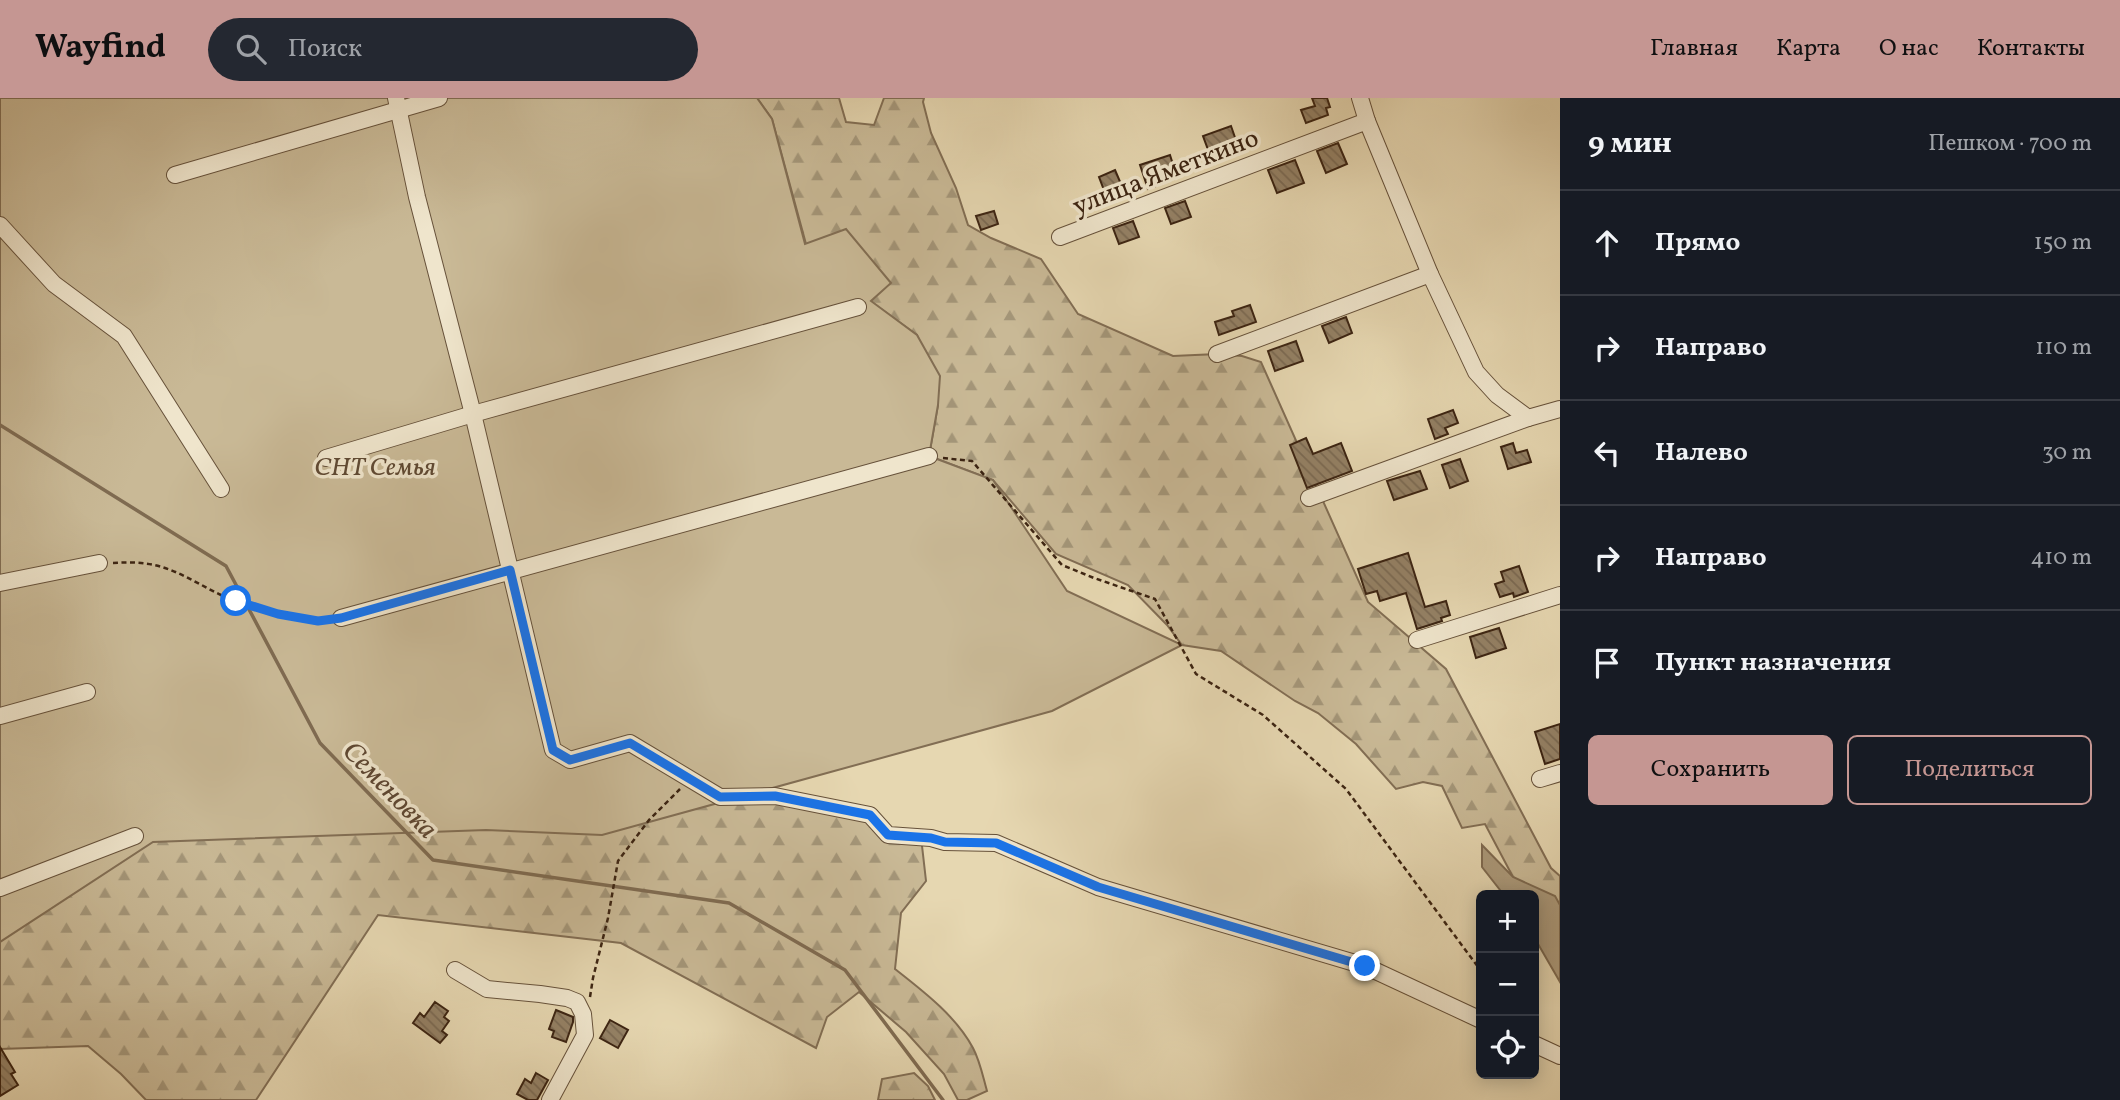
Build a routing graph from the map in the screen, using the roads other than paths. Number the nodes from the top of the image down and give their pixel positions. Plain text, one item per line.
1 (439, 98) edge
2 (1360, 98) edge
3 (398, 104) edge
4 (1367, 121) junction
5 (175, 175) dead end
6 (0, 225) edge
7 (1060, 237) dead end
8 (1430, 274) junction
9 (858, 307) dead end
10 (1217, 354) dead end
11 (1560, 409) edge
12 (473, 414) junction
13 (1528, 418) junction
14 (929, 456) road end
15 (326, 458) dead end
16 (222, 489) dead end
17 (1309, 498) dead end
18 (99, 563) road end
19 (510, 570) junction
20 (0, 583) edge
21 (1560, 594) edge
22 (341, 618) road end
23 (1417, 640) dead end
24 (87, 692) dead end
25 (0, 716) edge
26 (1560, 773) edge
27 (1541, 779) dead end
28 (135, 836) dead end
29 (0, 888) edge
30 (455, 970) dead end
31 (1476, 1018) edge
32 (1539, 1046) edge
33 (1560, 1056) edge
34 (550, 1100) edge

1 - 3 street
2 - 4 street
3 - 5 street
3 - 12 street
4 - 7 street, улица Яметкино
4 - 8 street
6 - 16 street
8 - 10 street
8 - 13 street
9 - 12 street
11 - 13 street
12 - 15 street
12 - 19 street
13 - 17 street
14 - 19 street
18 - 20 street
19 - 22 street
19 - 31 street
21 - 23 street
24 - 25 street
26 - 27 street
28 - 29 street
30 - 34 street
32 - 33 street

